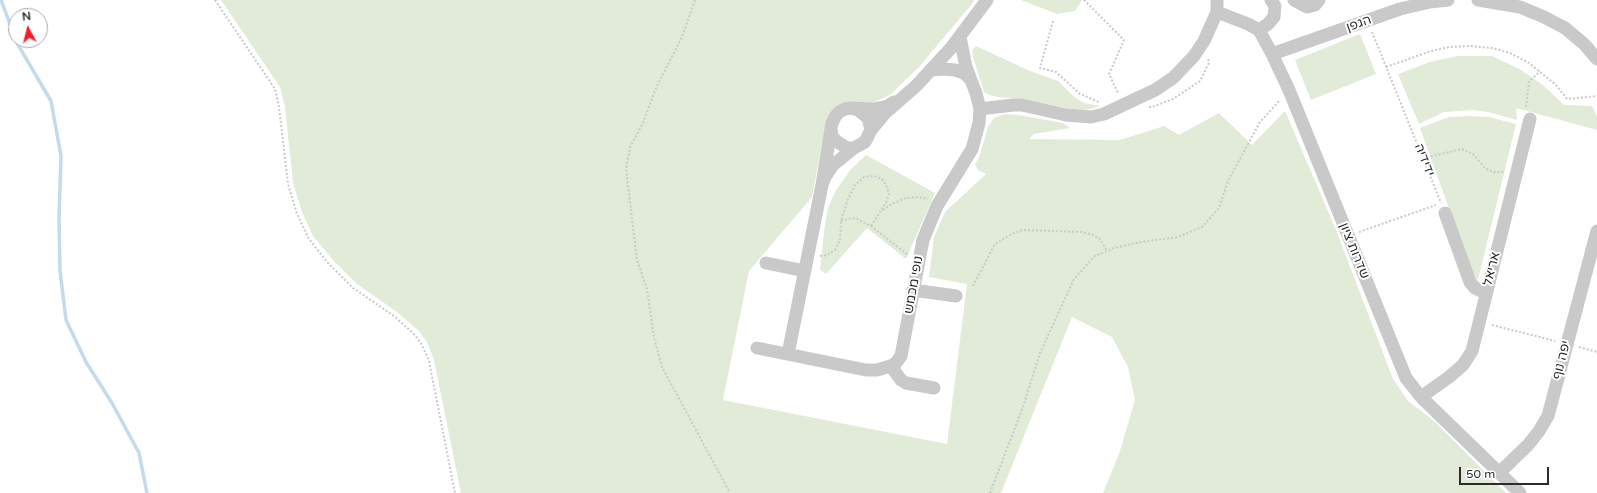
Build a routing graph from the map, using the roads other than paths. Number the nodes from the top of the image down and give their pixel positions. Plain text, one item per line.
1 (987, 0) edge
2 (1294, 0) edge
3 (1319, 0) edge
4 (1448, 0) edge
5 (1478, 0) edge
6 (1276, 2) edge
7 (1217, 6) edge
8 (1259, 30) junction
9 (960, 37) junction
10 (1272, 54) junction
11 (1597, 59) edge
12 (931, 70) junction
13 (970, 79) junction
14 (899, 100) junction
15 (851, 108) junction
16 (980, 109) junction
17 (1530, 119) road end
18 (831, 130) junction
19 (871, 130) junction
20 (854, 148) junction
21 (822, 185) junction
22 (1443, 208) road end
23 (1597, 231) edge
24 (766, 263) dead end
25 (804, 271) junction
26 (913, 290) junction
27 (1486, 293) junction
28 (956, 296) dead end
29 (757, 348) dead end
30 (788, 354) junction
31 (891, 366) junction
32 (934, 388) dead end
33 (1421, 397) junction
34 (1500, 473) junction
35 (1520, 493) edge

1 - 9 street
2 - 3 street
4 - 10 street, הגפן
5 - 11 street
6 - 8 street
7 - 8 street
7 - 16 street
8 - 10 street, שדרות ציון
9 - 12 street
9 - 13 street, נופי מכמש
10 - 33 street, שדרות ציון
12 - 13 street
12 - 14 street
13 - 16 street, נופי מכמש
14 - 15 street
14 - 19 street
15 - 18 street
15 - 19 street
16 - 26 street, נופי מכמש
17 - 27 street, אריאל
18 - 20 street
18 - 21 street
19 - 20 street
20 - 21 street
21 - 25 street
22 - 27 street
23 - 34 street, יפה נוף
24 - 25 street
25 - 30 street
26 - 28 street
26 - 31 street, נופי מכמש
27 - 33 street, אריאל
29 - 30 street
30 - 31 street
31 - 32 street
33 - 34 street, שדרות ציון
34 - 35 street, שדרות ציון

